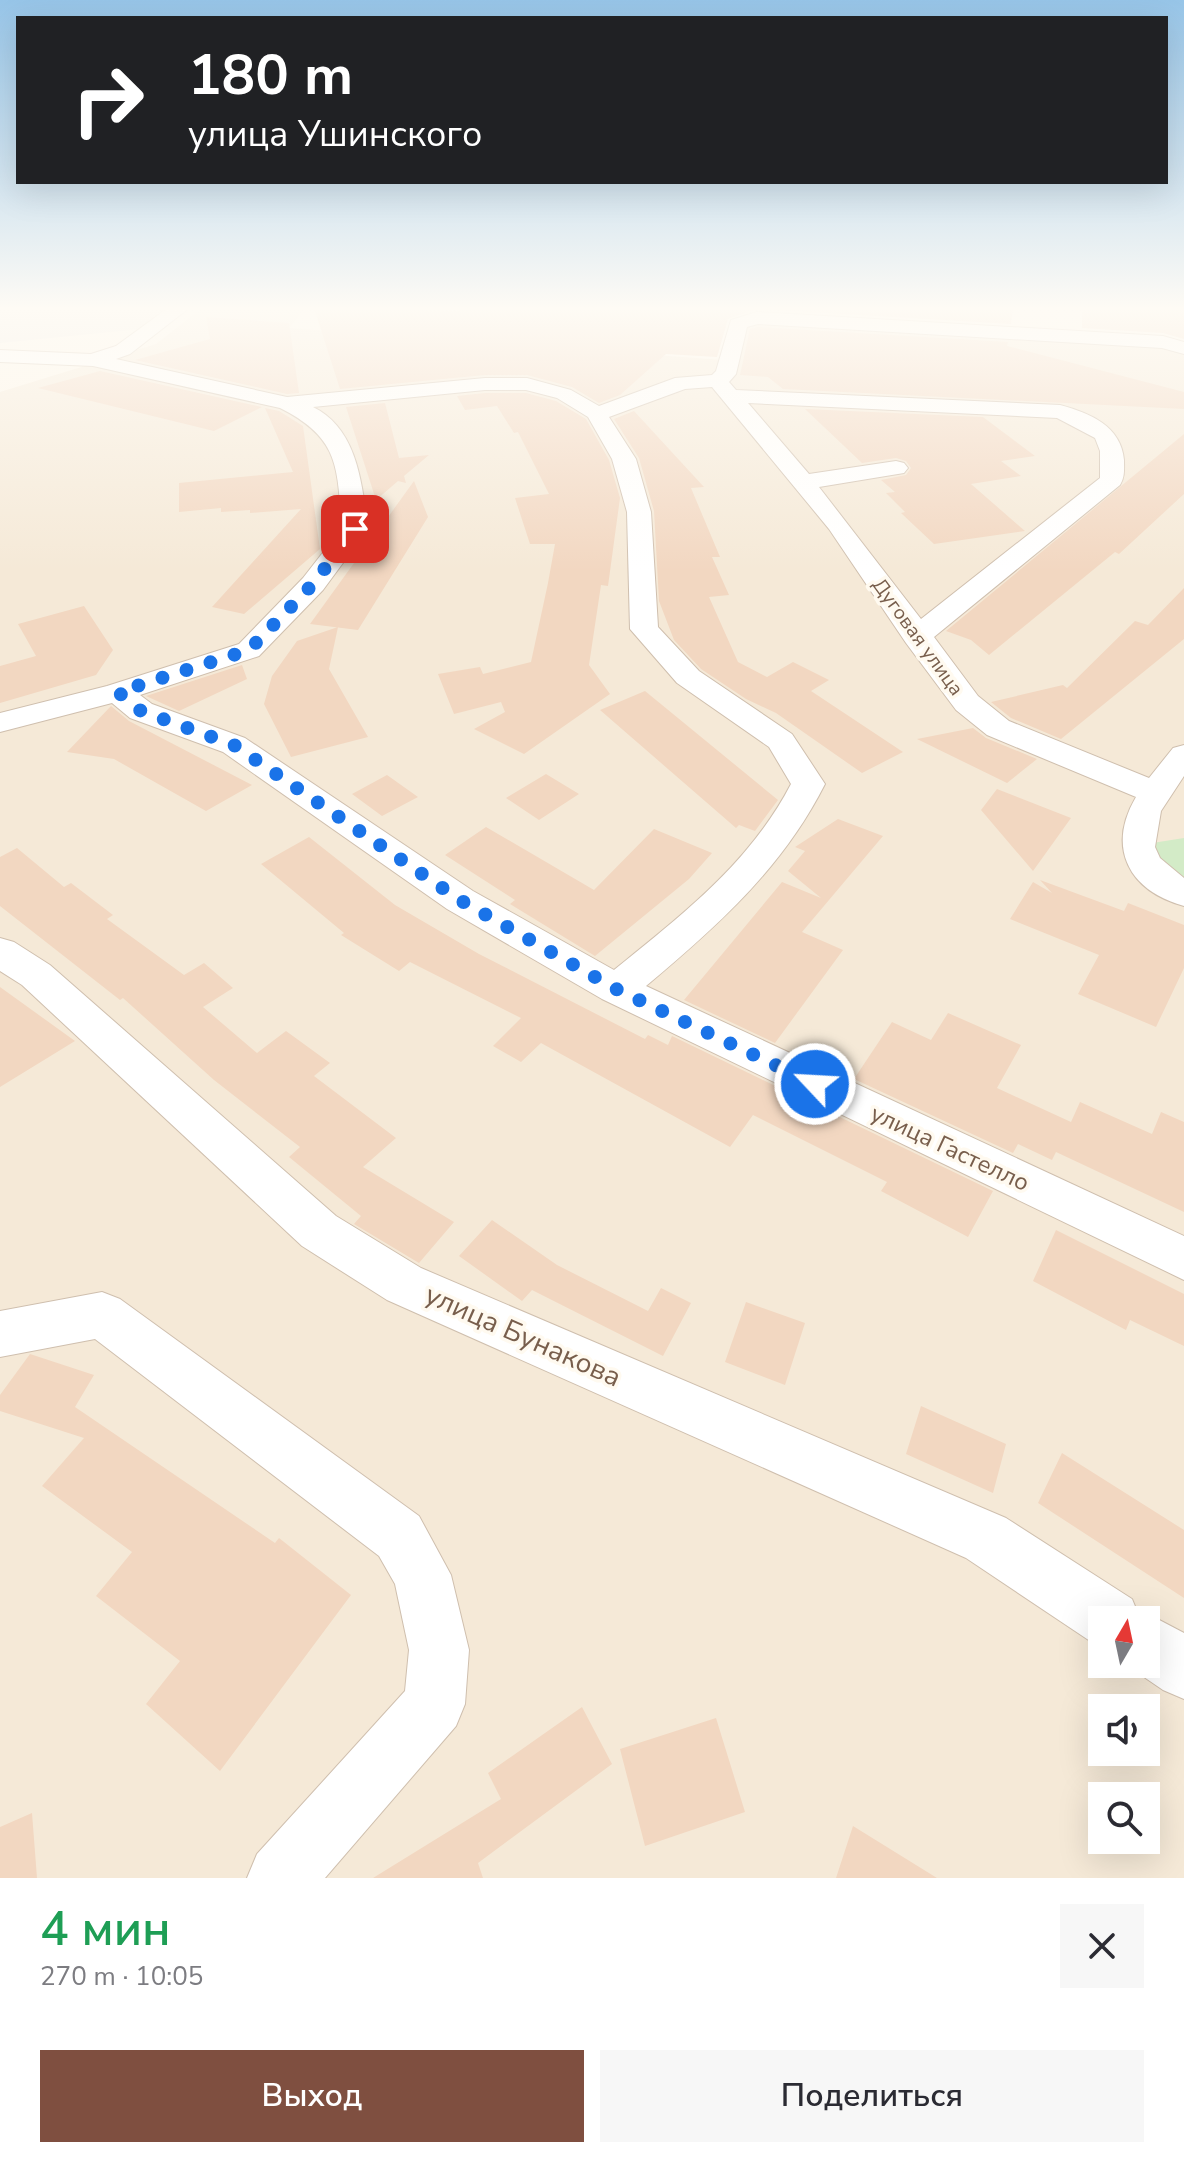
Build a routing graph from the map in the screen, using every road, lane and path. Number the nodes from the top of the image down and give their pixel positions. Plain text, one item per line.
1 (254, 396) edge
2 (364, 396) edge
3 (567, 396) edge
4 (646, 396) edge
5 (731, 396) edge
6 (832, 396) edge
7 (287, 403) junction
8 (596, 413) junction
9 (896, 468) dead end
10 (803, 482) junction
11 (916, 637) junction
12 (118, 692) junction
13 (0, 723) edge
14 (1184, 755) edge
15 (1153, 792) junction
16 (1184, 894) edge
17 (0, 952) edge
18 (616, 989) junction
19 (1184, 1259) edge
20 (0, 1334) edge
21 (1090, 1606) edge
22 (1160, 1653) edge
23 (1184, 1669) edge
24 (281, 1878) edge

1 - 7 street
2 - 7 street
3 - 8 street
4 - 8 street
5 - 10 street, Дуговая улица
6 - 11 street
7 - 12 street
8 - 18 street
9 - 10 street
10 - 11 street, Дуговая улица
11 - 15 street, Дуговая улица
12 - 13 street
12 - 18 street, улица Гастелло
14 - 15 street
15 - 16 street
17 - 21 street, улица Бунакова
18 - 19 street, улица Гастелло
20 - 24 street
22 - 23 street

